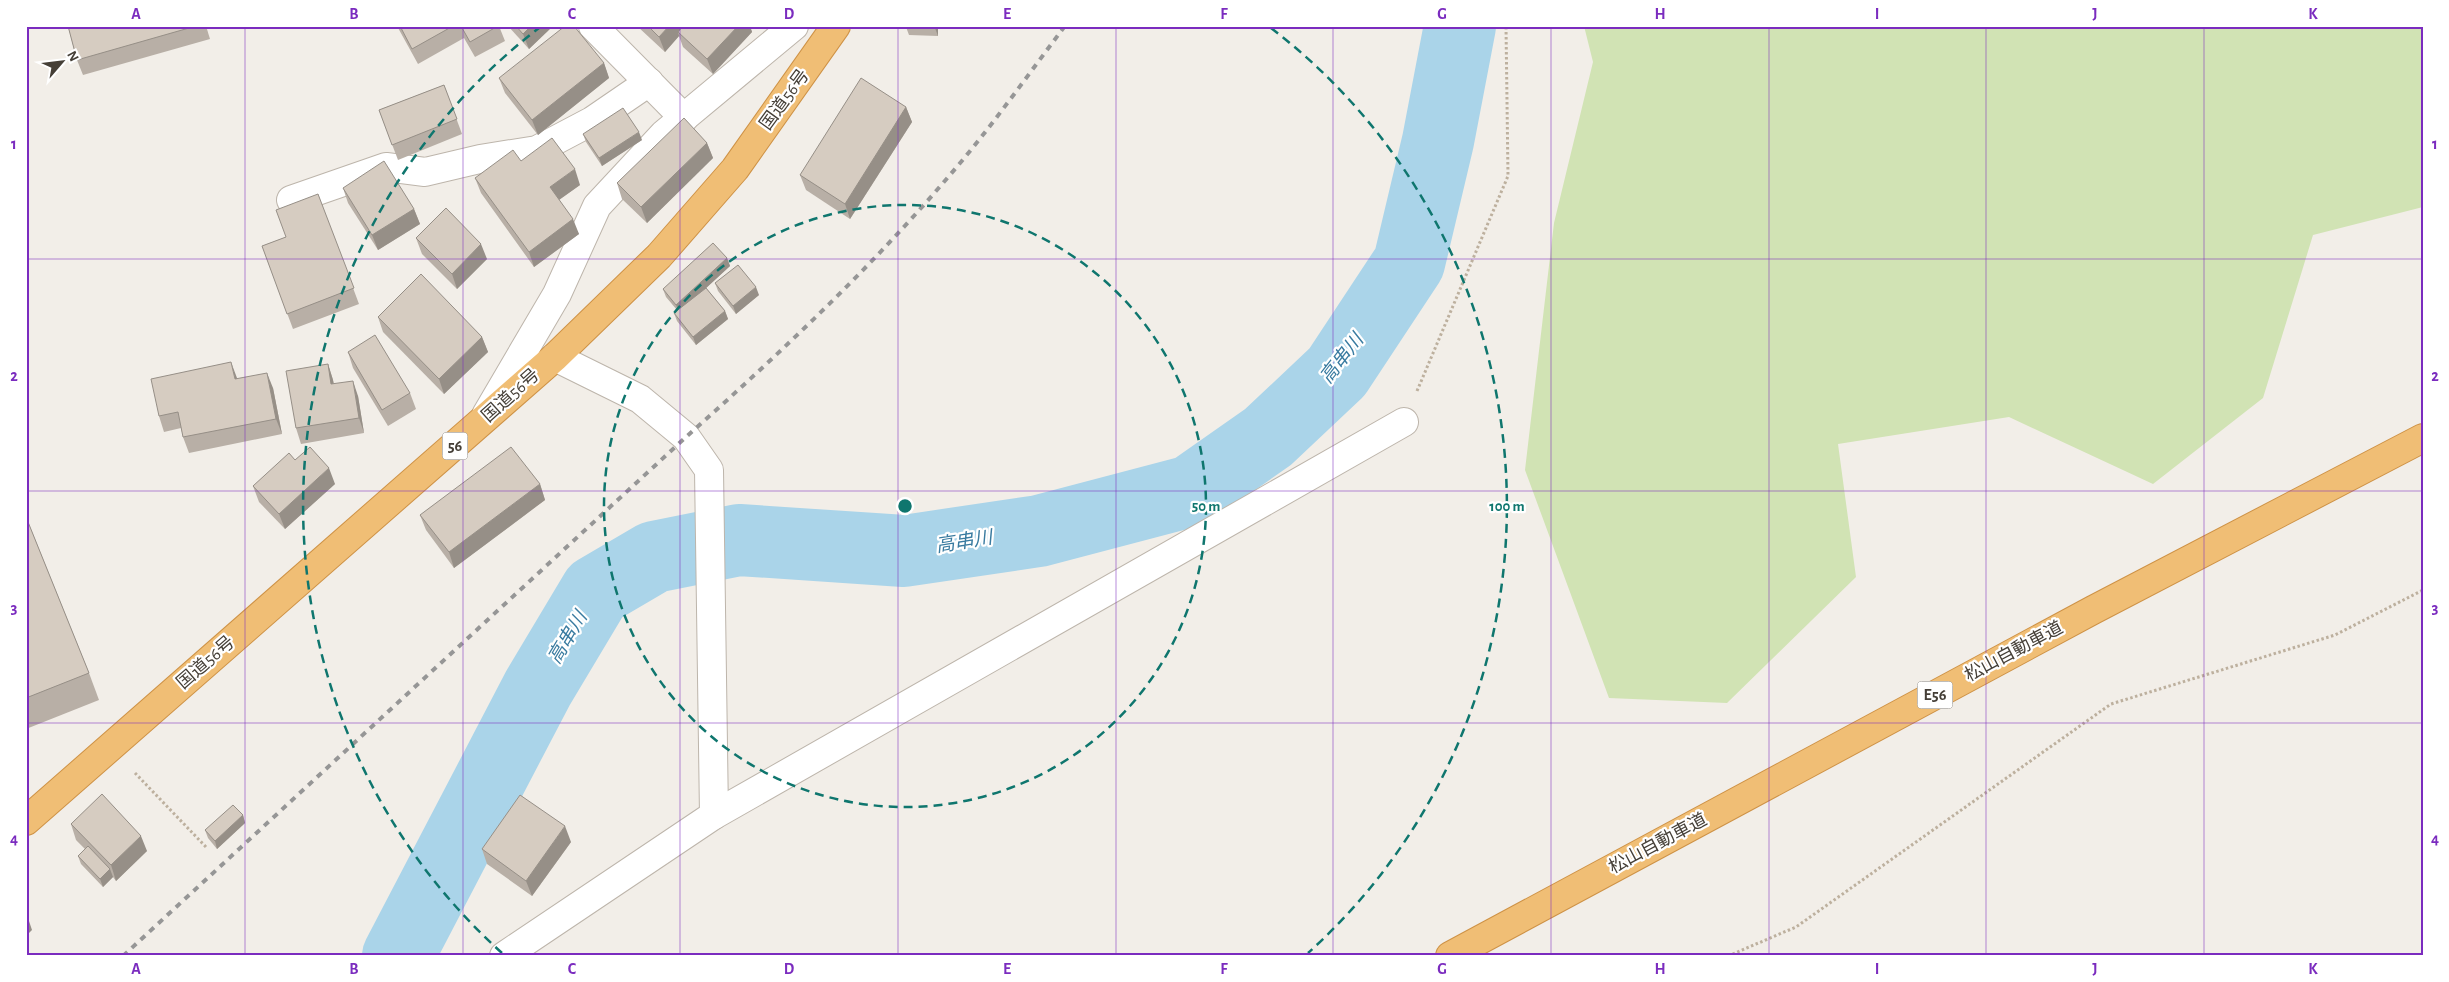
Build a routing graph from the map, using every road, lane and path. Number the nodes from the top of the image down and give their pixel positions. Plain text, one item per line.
1 (593, 26) edge
2 (794, 26) edge
3 (836, 26) edge
4 (1506, 26) edge
5 (649, 82) junction
6 (684, 118) junction
7 (291, 200) dead end
8 (555, 357) junction
9 (481, 422) junction
10 (1404, 422) joint
11 (2423, 438) edge
12 (2423, 590) edge
13 (111, 746) junction
14 (714, 815) junction
15 (26, 821) edge
16 (206, 846) dead end
17 (504, 956) edge
18 (1450, 956) edge
19 (1728, 956) edge

1 - 5 street
2 - 6 street
3 - 8 highway, 国道56号 / 56
4 - 10 path
5 - 6 street
5 - 7 street
6 - 9 street
8 - 9 highway, 国道56号 / 56
8 - 14 street
9 - 13 highway, 国道56号 / 56
10 - 14 street
11 - 18 highway, 松山自動車道 / E56
12 - 19 path
13 - 15 highway, 国道56号 / 56
13 - 16 path
14 - 17 street

